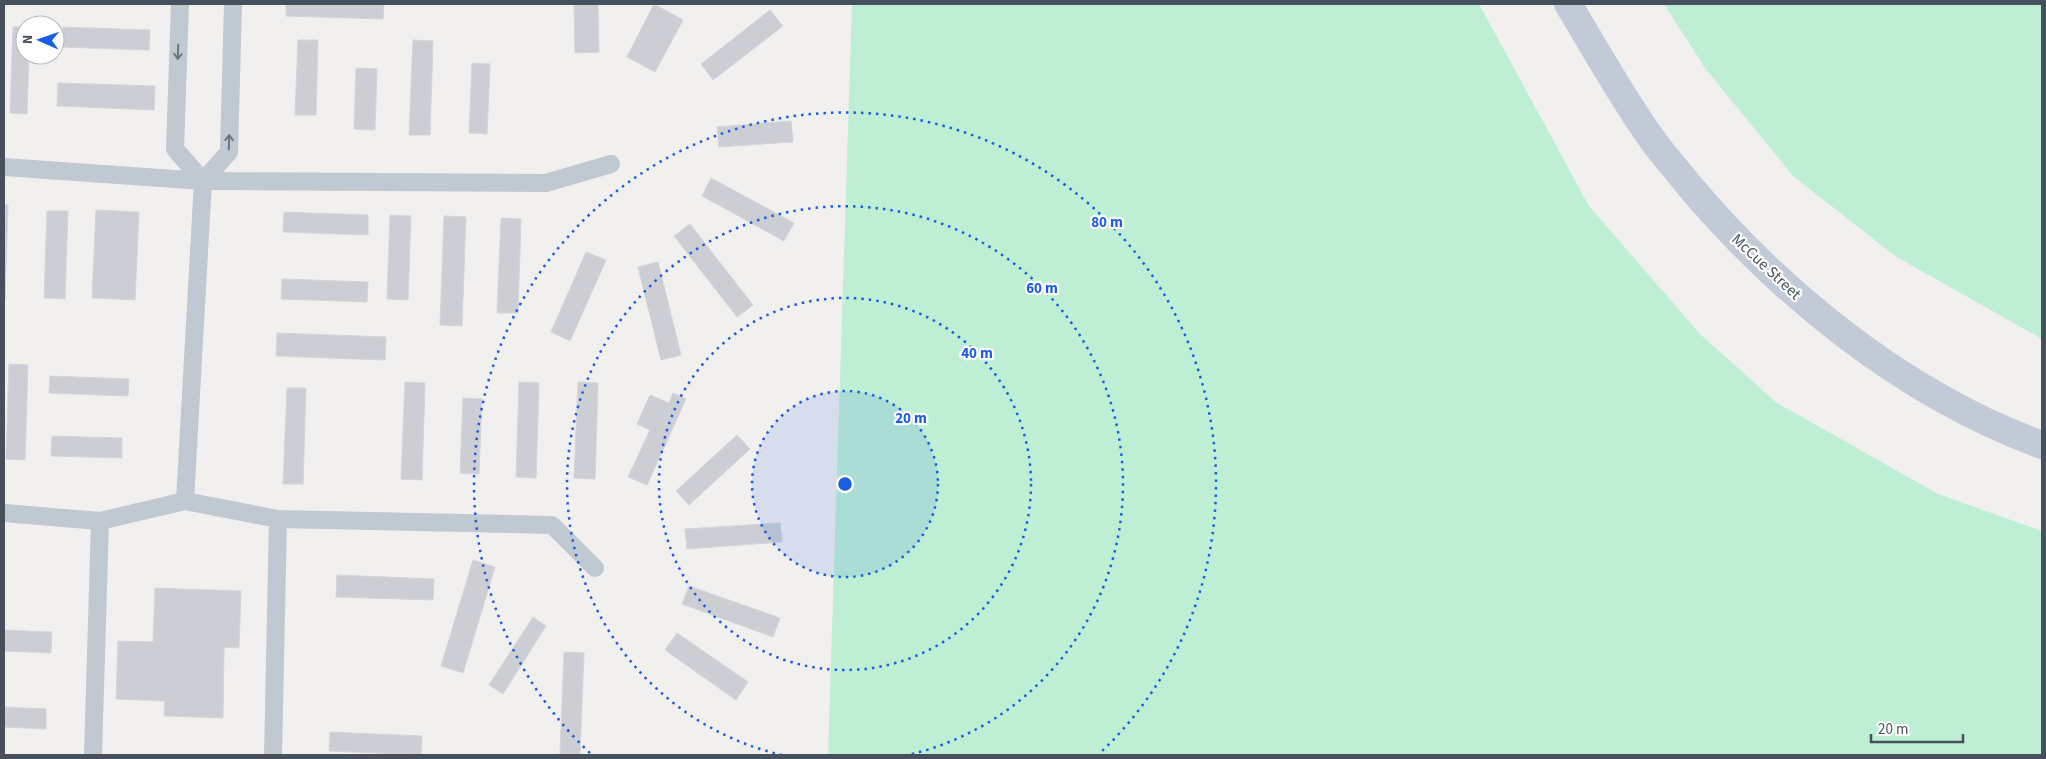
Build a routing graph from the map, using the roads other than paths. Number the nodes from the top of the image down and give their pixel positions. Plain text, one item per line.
1 (180, 4) edge
2 (233, 4) edge
3 (1568, 4) edge
4 (612, 164) dead end
5 (4, 167) edge
6 (203, 181) junction
7 (2042, 444) edge
8 (185, 501) junction
9 (4, 514) edge
10 (278, 519) junction
11 (100, 522) junction
12 (595, 568) dead end
13 (93, 755) edge
14 (273, 755) edge

1 -> 6 lane
6 -> 2 lane
3 - 7 main road, McCue Street
4 - 6 lane
5 - 6 lane
6 - 8 lane
8 - 10 lane
8 - 11 lane
9 - 11 lane
10 - 12 lane
10 - 14 lane
11 - 13 lane

